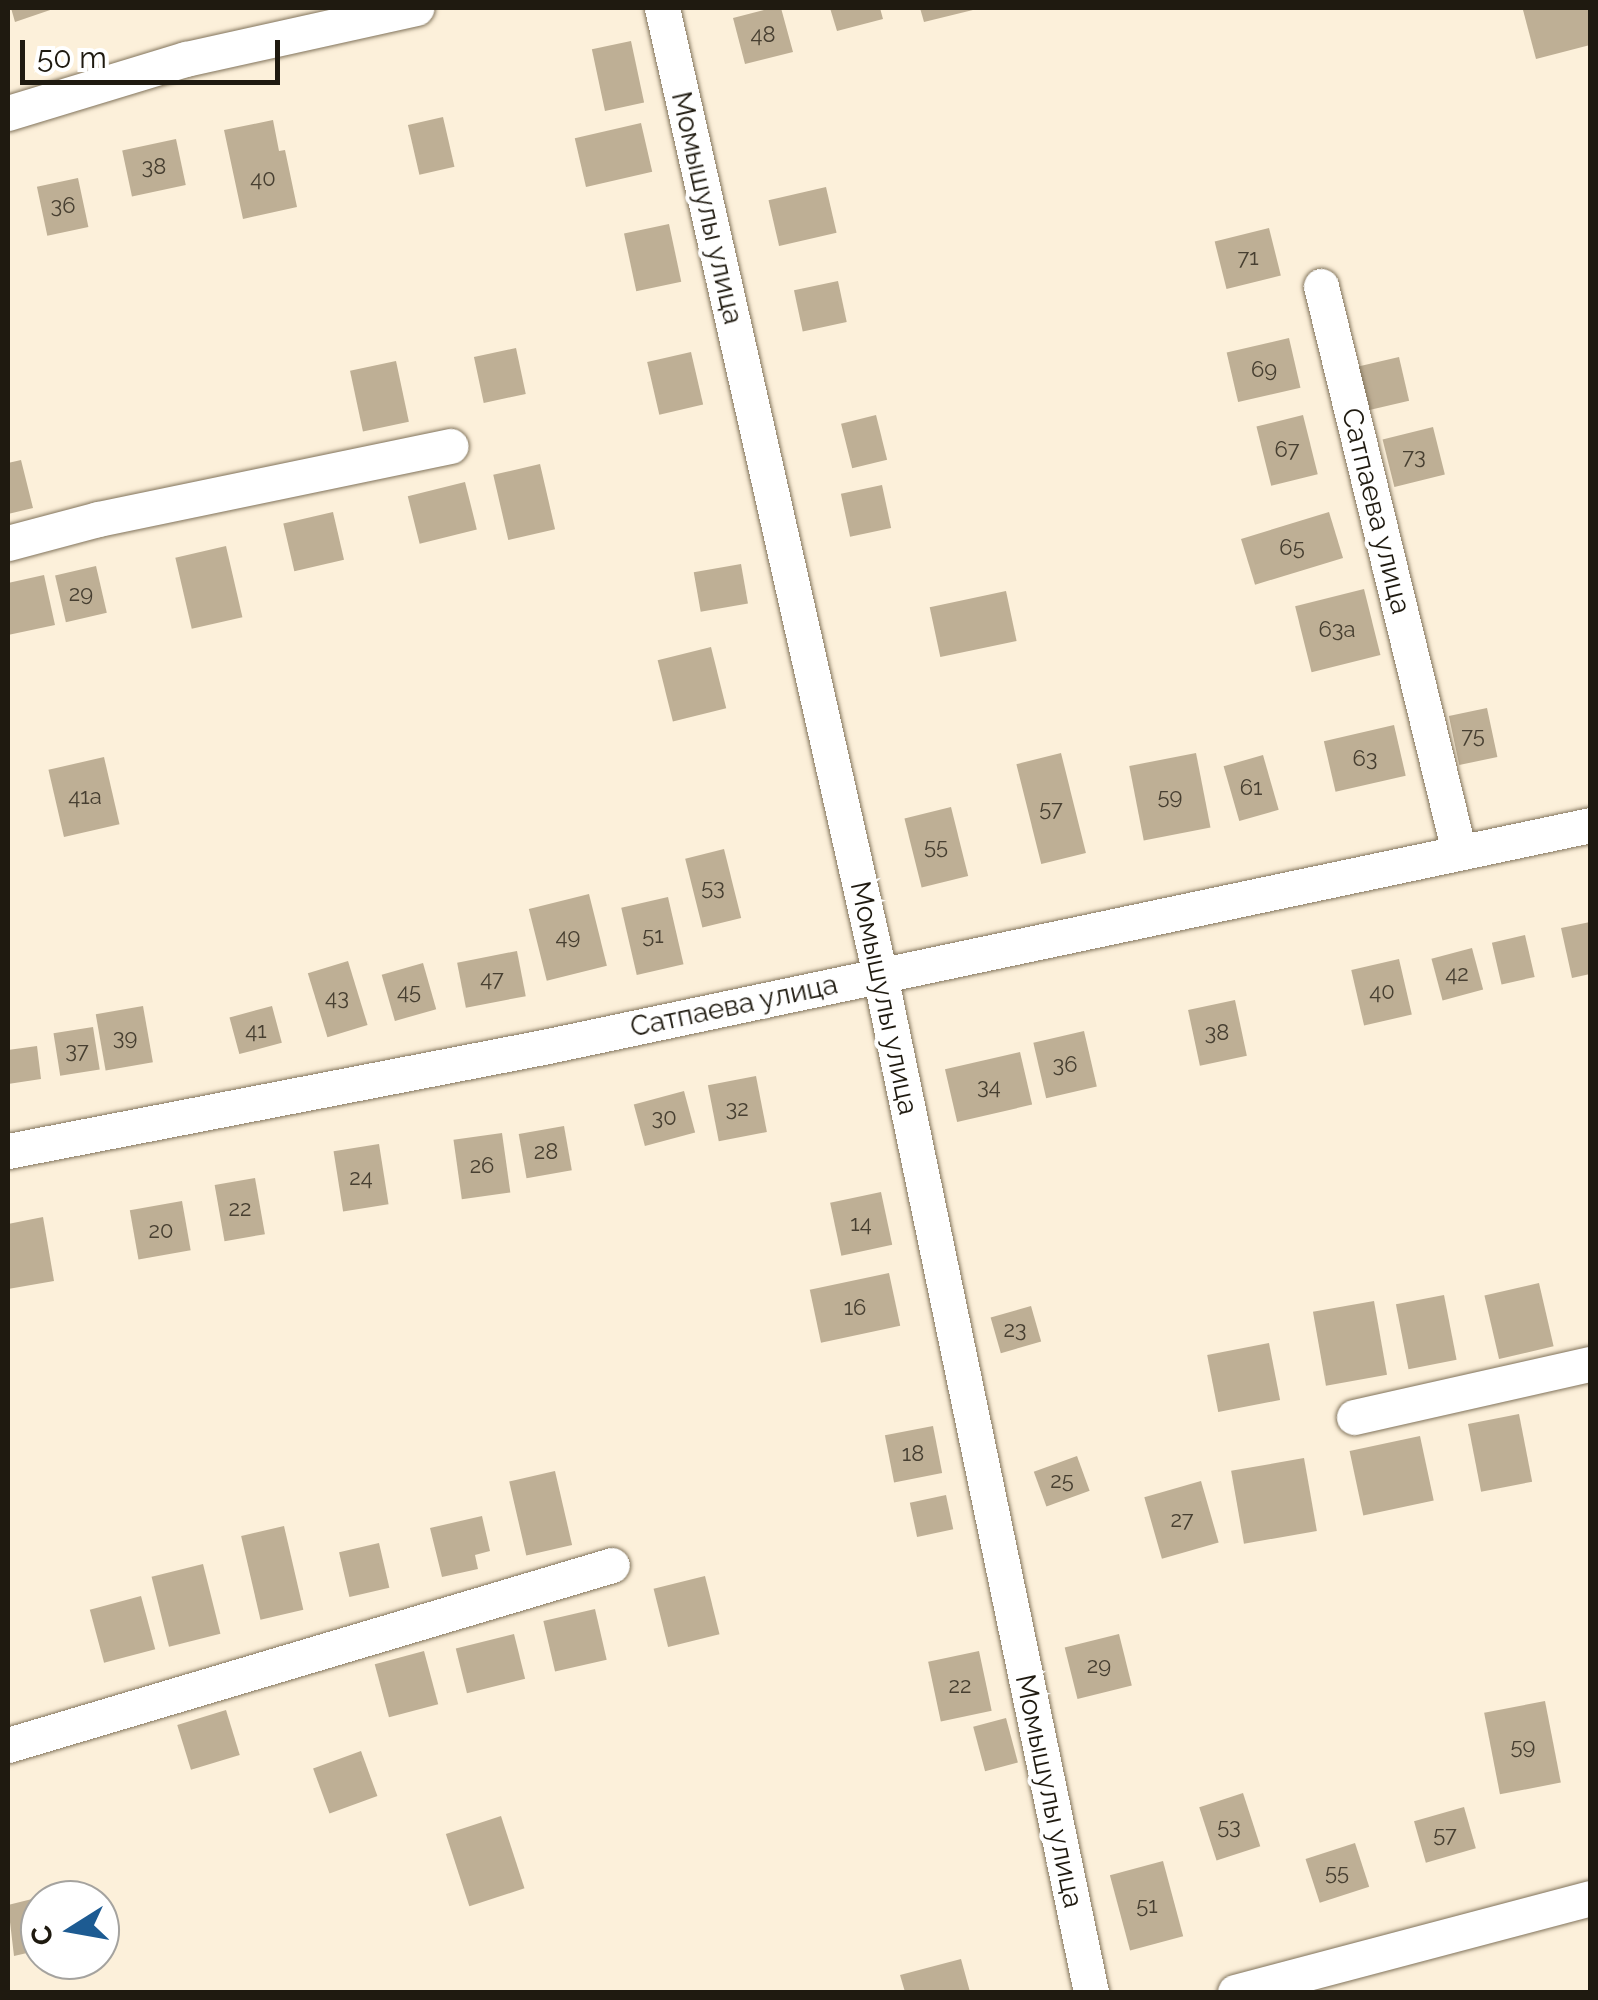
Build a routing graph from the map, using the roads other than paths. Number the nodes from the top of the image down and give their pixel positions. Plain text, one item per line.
1 (416, 8) edge
2 (662, 8) edge
3 (8, 113) edge
4 (1321, 286) dead end
5 (451, 446) dead end
6 (8, 543) edge
7 (1590, 825) edge
8 (1459, 852) junction
9 (880, 975) junction
10 (8, 1151) edge
11 (1590, 1364) edge
12 (1354, 1417) dead end
13 (612, 1565) dead end
14 (8, 1745) edge
15 (1590, 1898) edge
16 (1091, 1992) edge
17 (1235, 1992) edge

1 - 3 street
2 - 9 street, Момышулы улица
4 - 8 street, Сатпаева улица
5 - 6 street
7 - 8 street, Сатпаева улица
8 - 9 street, Сатпаева улица
9 - 10 street, Сатпаева улица
9 - 16 street, Момышулы улица
11 - 12 street
13 - 14 street
15 - 17 street

